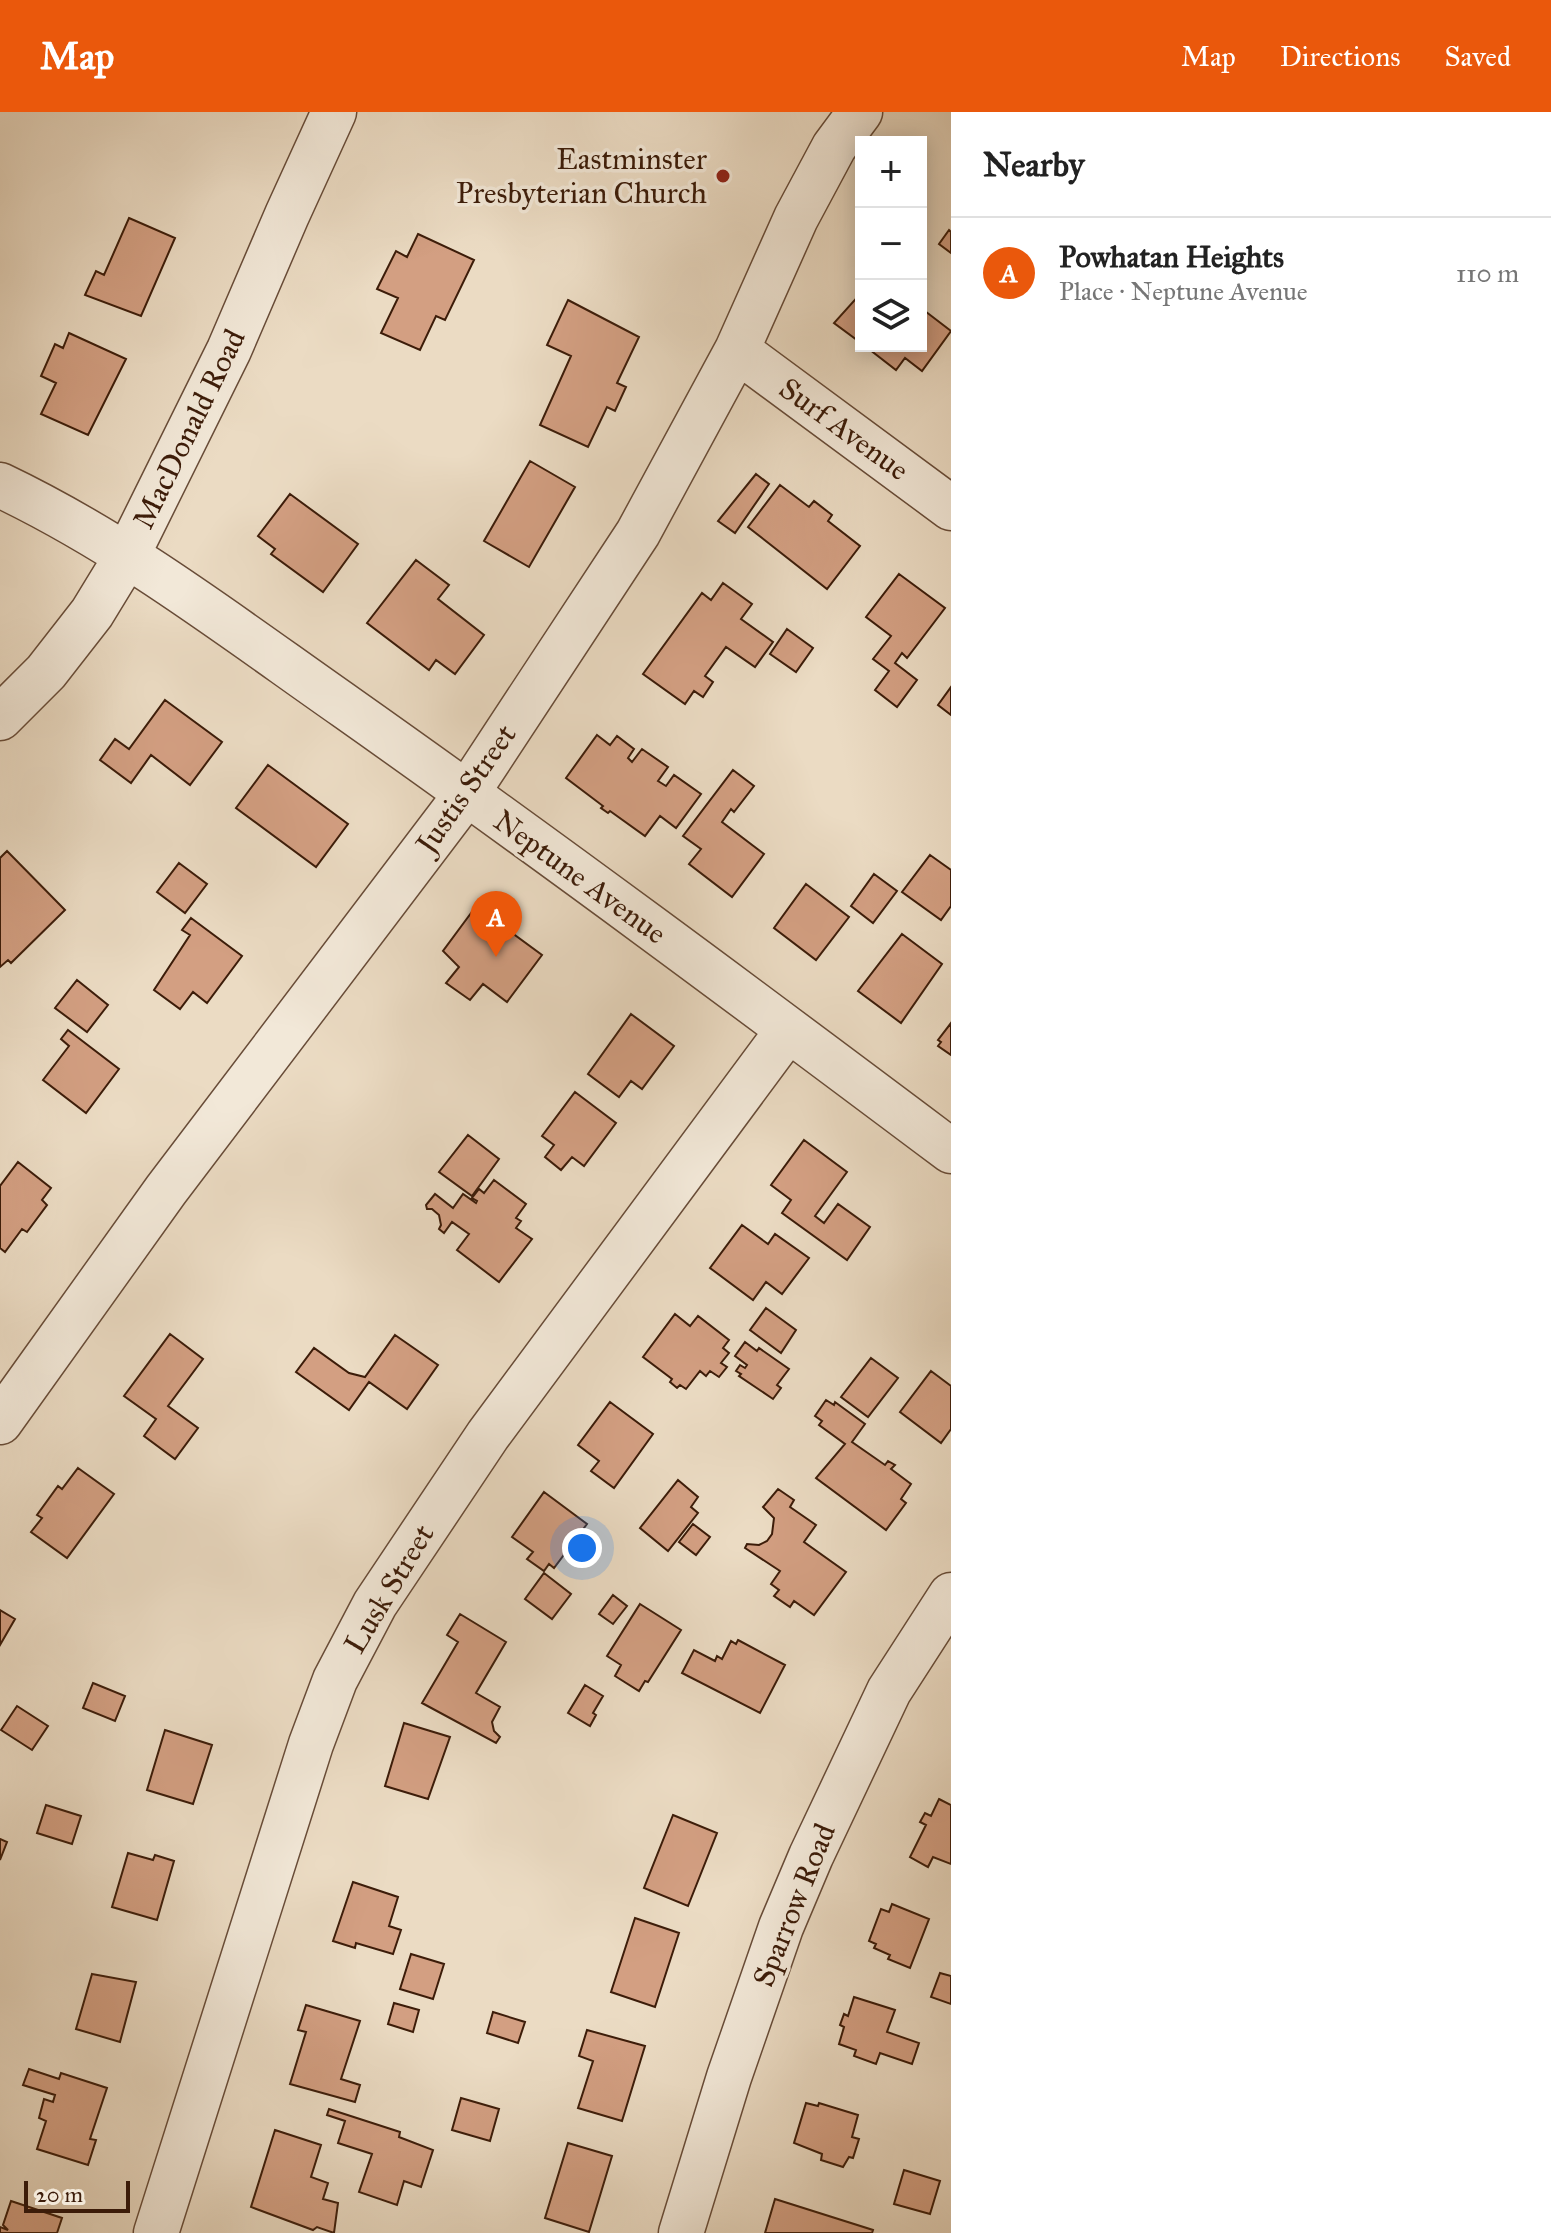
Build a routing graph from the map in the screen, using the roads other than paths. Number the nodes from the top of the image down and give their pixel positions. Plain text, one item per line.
1 (334, 112) edge
2 (860, 112) edge
3 (737, 350) junction
4 (0, 485) edge
5 (951, 508) edge
6 (128, 554) junction
7 (0, 718) edge
8 (467, 793) junction
9 (788, 1030) junction
10 (951, 1151) edge
11 (0, 1422) edge
12 (951, 1595) edge
13 (156, 2233) edge
14 (681, 2233) edge

1 - 6 street, MacDonald Road
2 - 3 street, Justis Street
3 - 5 street, Surf Avenue
3 - 8 street, Justis Street
4 - 6 street, Neptune Avenue
6 - 7 street, MacDonald Road
6 - 8 street, Neptune Avenue
8 - 9 street, Neptune Avenue
8 - 11 street, Justis Street
9 - 10 street, Neptune Avenue
9 - 13 street, Lusk Street
12 - 14 street, Sparrow Road

